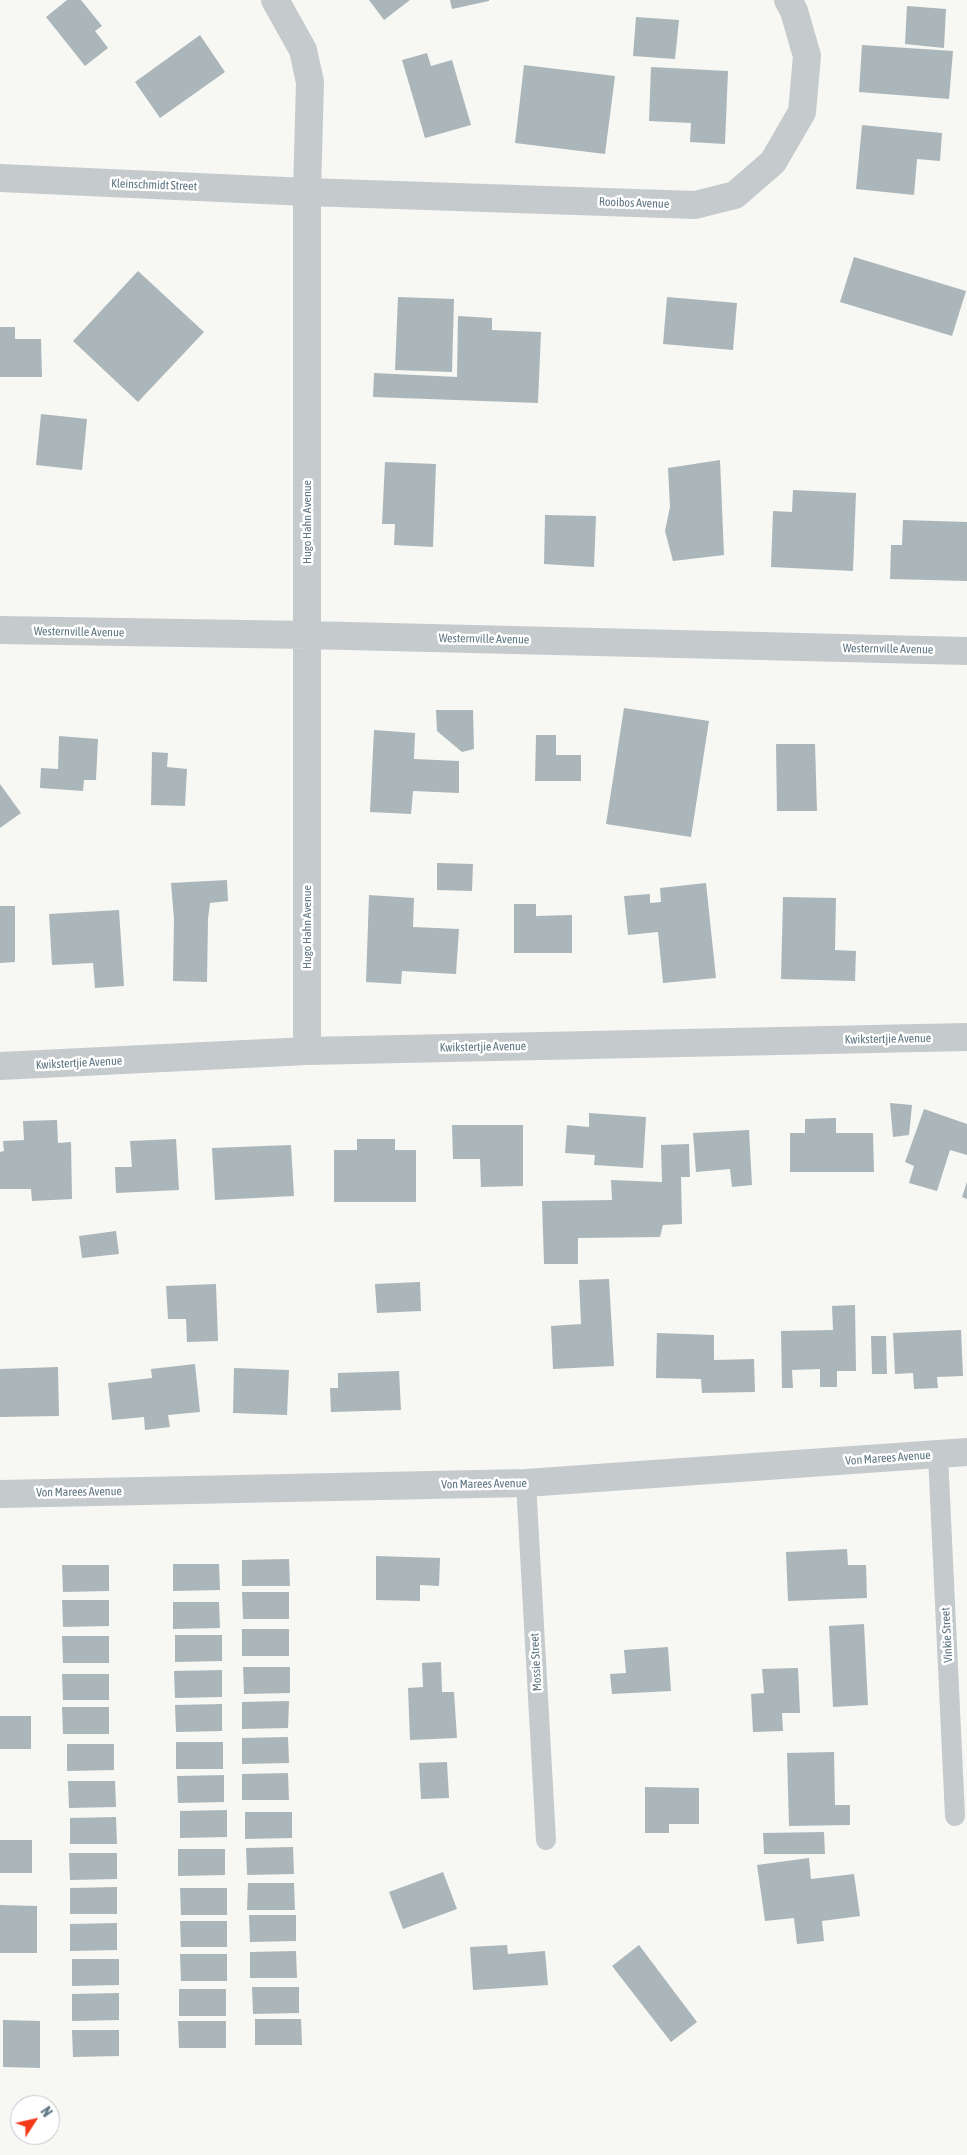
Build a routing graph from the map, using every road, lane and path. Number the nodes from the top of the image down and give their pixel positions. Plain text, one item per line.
1 (275, 0) edge
2 (788, 0) edge
3 (0, 178) edge
4 (307, 192) junction
5 (0, 630) edge
6 (307, 635) junction
7 (967, 651) edge
8 (967, 1037) edge
9 (308, 1051) junction
10 (0, 1066) edge
11 (967, 1452) edge
12 (938, 1455) junction
13 (526, 1483) junction
14 (0, 1494) edge
15 (955, 1816) dead end
16 (546, 1840) dead end

1 - 4 street, Hugo Hahn Avenue
2 - 4 street, Rooibos Avenue
3 - 4 street, Kleinschmidt Street
4 - 6 street, Hugo Hahn Avenue
5 - 6 street, Westernville Avenue
6 - 7 street, Westernville Avenue
6 - 9 street, Hugo Hahn Avenue
8 - 9 street, Kwikstertjie Avenue
9 - 10 street, Kwikstertjie Avenue
11 - 12 street, Von Marees Avenue
12 - 13 street, Von Marees Avenue
12 - 15 lane, Vinkie Street
13 - 14 street, Von Marees Avenue
13 - 16 lane, Mossie Street

